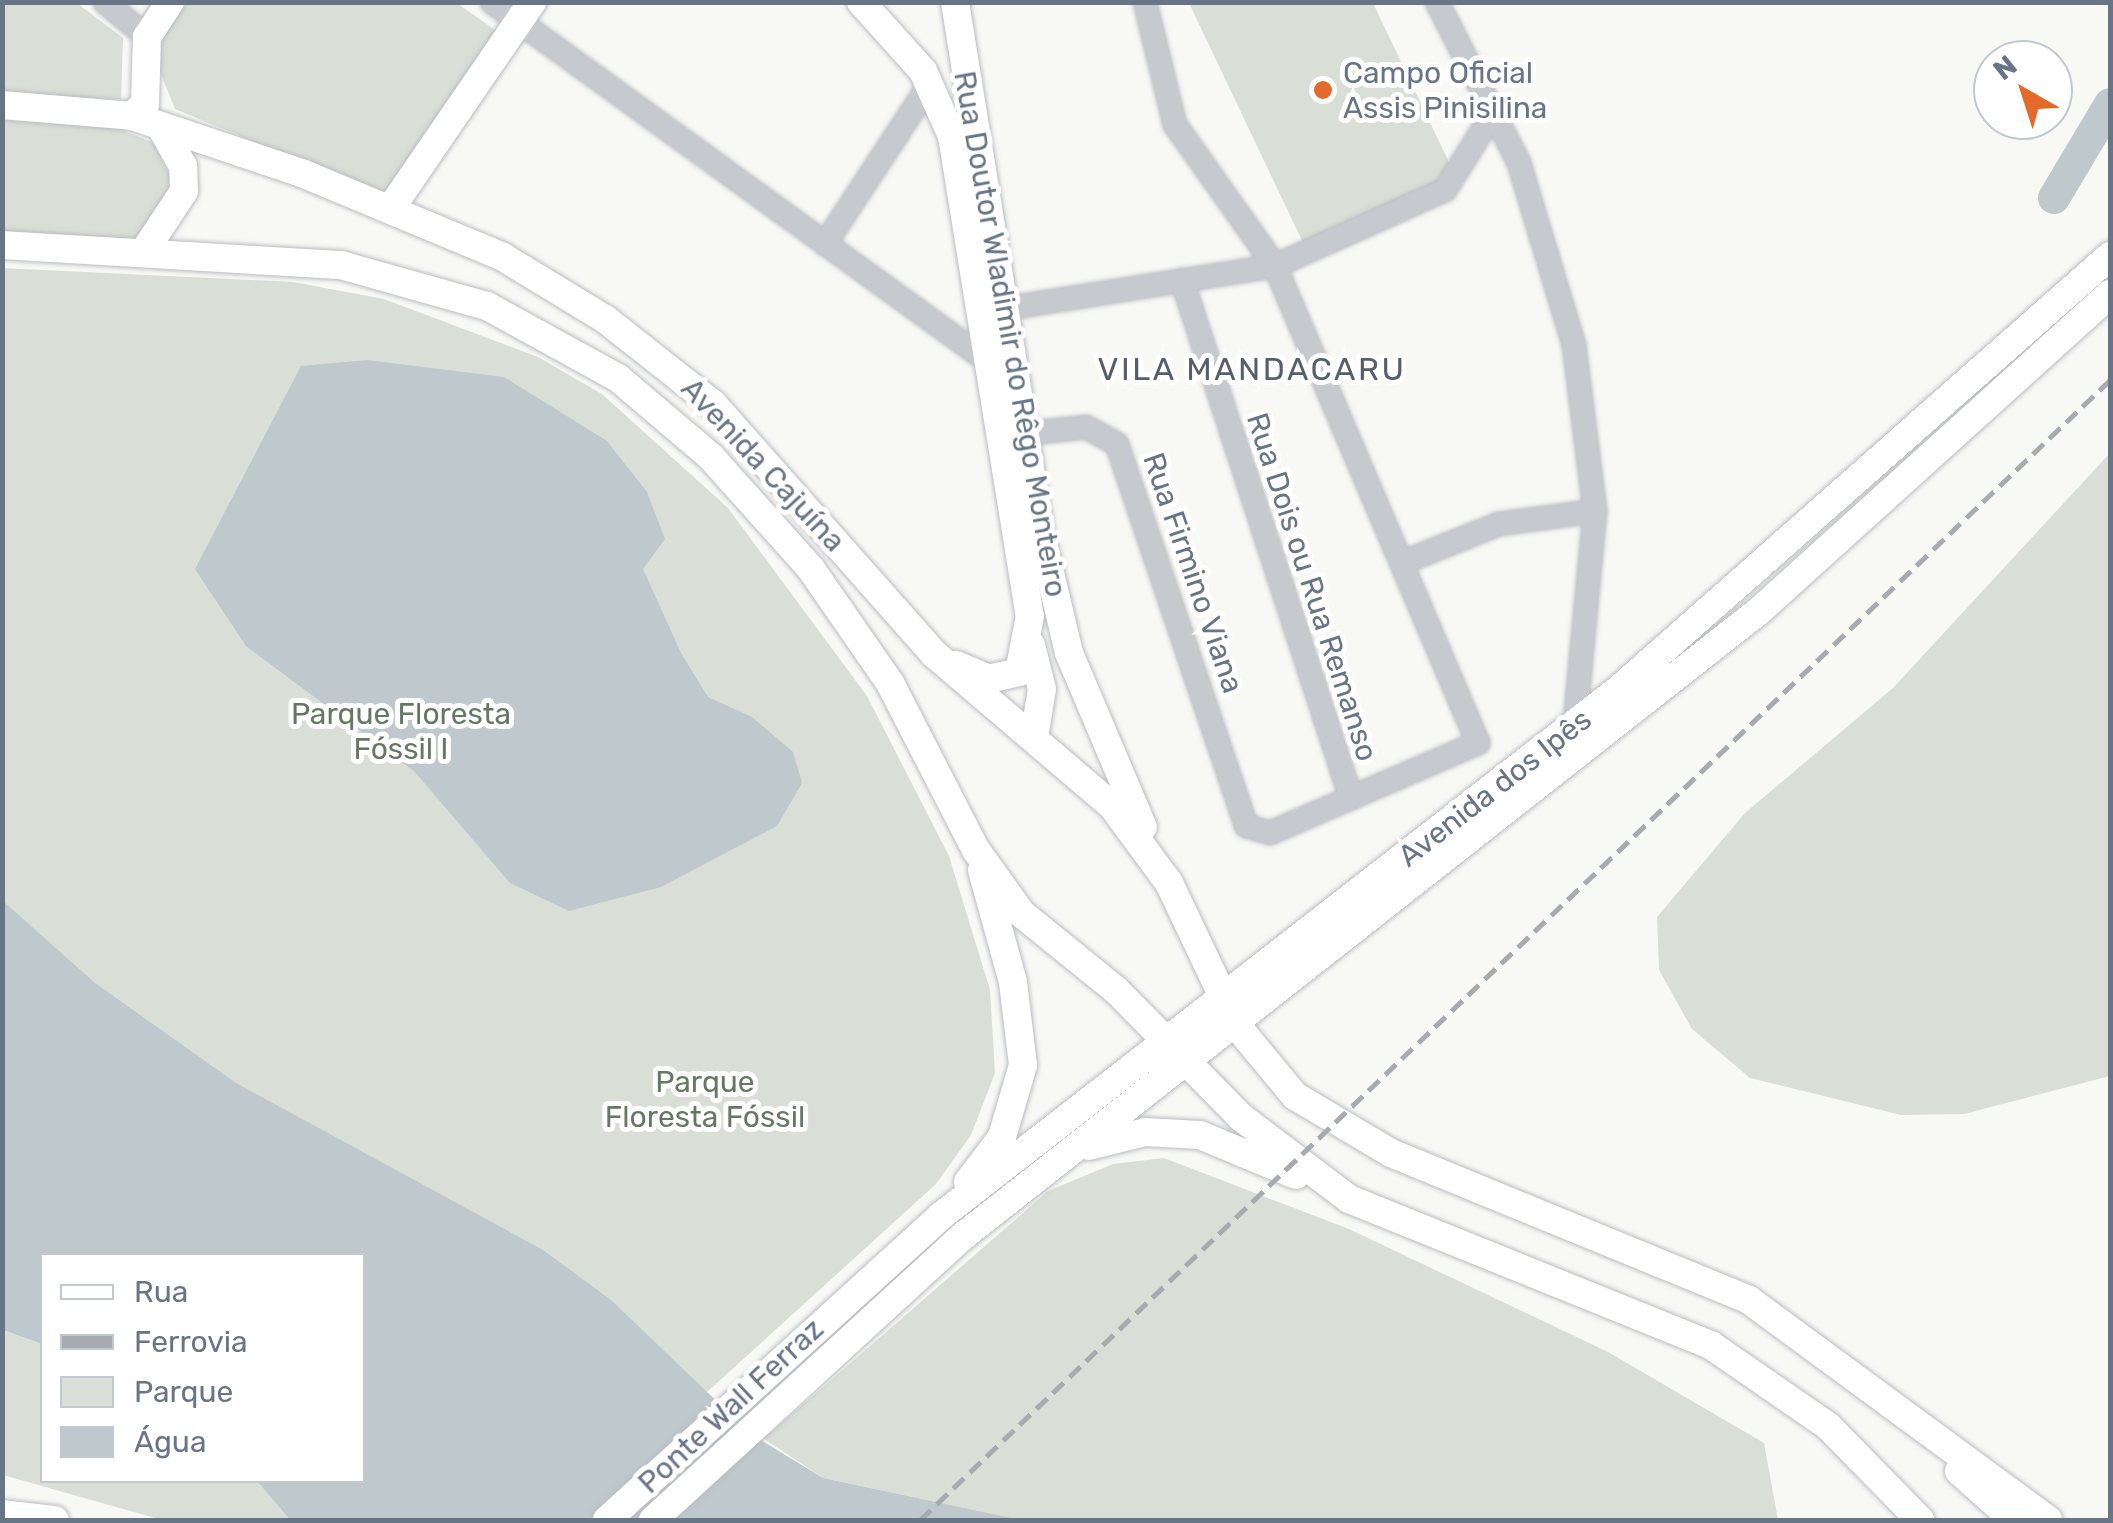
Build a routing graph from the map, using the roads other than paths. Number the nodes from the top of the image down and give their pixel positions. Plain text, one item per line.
1 (104, 2) edge
2 (170, 2) edge
3 (492, 2) edge
4 (861, 2) edge
5 (955, 2) edge
6 (1145, 2) edge
7 (1436, 2) edge
8 (525, 12) edge
9 (147, 38) junction
10 (930, 84) junction
11 (2, 105) edge
12 (1494, 112) junction
13 (132, 116) junction
14 (162, 129) junction
15 (391, 208) junction
16 (824, 244) junction
17 (2, 245) edge
18 (145, 250) junction
19 (1275, 266) junction
20 (2106, 267) edge
21 (1182, 280) junction
22 (2110, 294) edge
23 (1003, 309) junction
24 (986, 360) junction
25 (1017, 450) junction
26 (1596, 512) junction
27 (1404, 562) junction
28 (1031, 645) junction
29 (933, 652) junction
30 (1575, 724) junction
31 (1034, 738) junction
32 (1350, 798) junction
33 (976, 850) junction
34 (1169, 883) junction
35 (1222, 998) junction
36 (1237, 1026) junction
37 (1164, 1042) junction
38 (1185, 1066) junction
39 (1069, 1152) junction
40 (1349, 1200) junction
41 (942, 1216) junction
42 (856, 1291) joint
43 (875, 1313) joint
44 (1924, 1431) junction
45 (1891, 1483) junction
46 (2, 1514) edge
47 (55, 1520) edge
48 (607, 1520) edge
49 (653, 1520) edge
50 (1920, 1520) edge
51 (1940, 1520) edge
52 (2014, 1520) edge
53 (2048, 1520) edge

1 - 9 street
2 - 9 main road
3 - 8 street
4 - 10 main road
5 - 23 main road, Rua Doutor Wladimir do Rêgo Monteiro
6 - 19 street
7 - 12 street
8 - 15 main road
8 - 16 street
9 - 13 main road
10 - 16 street
10 - 24 main road
11 - 13 main road, Avenida Cajuína
12 - 19 street
12 - 26 street
13 - 14 main road, Avenida Cajuína
14 - 15 main road, Avenida Cajuína
14 - 18 main road
15 - 29 main road, Avenida Cajuína
16 - 24 street
17 - 18 main road, Avenida Cajuína
18 - 33 main road, Avenida Cajuína
19 - 21 street
19 - 27 street
20 - 30 main road, Avenida dos Ipês
21 - 23 street
21 - 32 street, Rua Dois ou Rua Remanso
22 - 36 main road, Avenida dos Ipês
23 - 25 main road, Rua Doutor Wladimir do Rêgo Monteiro
24 - 25 main road
25 - 28 main road
25 - 32 street, Rua Firmino Viana
25 - 34 main road, Rua Doutor Wladimir do Rêgo Monteiro
26 - 27 street
26 - 30 street
27 - 32 street
28 - 29 main road
28 - 31 main road
29 - 31 main road, Avenida Cajuína
30 - 35 main road, Avenida dos Ipês
31 - 34 main road, Avenida Cajuína
33 - 37 main road, Avenida Cajuína
33 - 41 main road
34 - 35 main road, Avenida Cajuína
35 - 36 main road, Avenida Cajuína
35 - 37 main road, Avenida dos Ipês
35 - 38 main road
36 - 38 main road, Avenida dos Ipês
36 - 44 main road, Avenida Cajuína
37 - 38 main road, Avenida Cajuína
37 - 41 main road, Avenida dos Ipês
38 - 39 main road, Avenida dos Ipês
38 - 40 main road, Avenida Cajuína
39 - 40 main road
39 - 43 main road, Avenida dos Ipês
40 - 45 main road
41 - 42 main road, Avenida dos Ipês
42 - 48 main road, Ponte Wall Ferraz
43 - 49 main road, Ponte Wall Ferraz
44 - 52 main road
44 - 53 main road
45 - 50 main road
45 - 51 main road
46 - 47 main road

